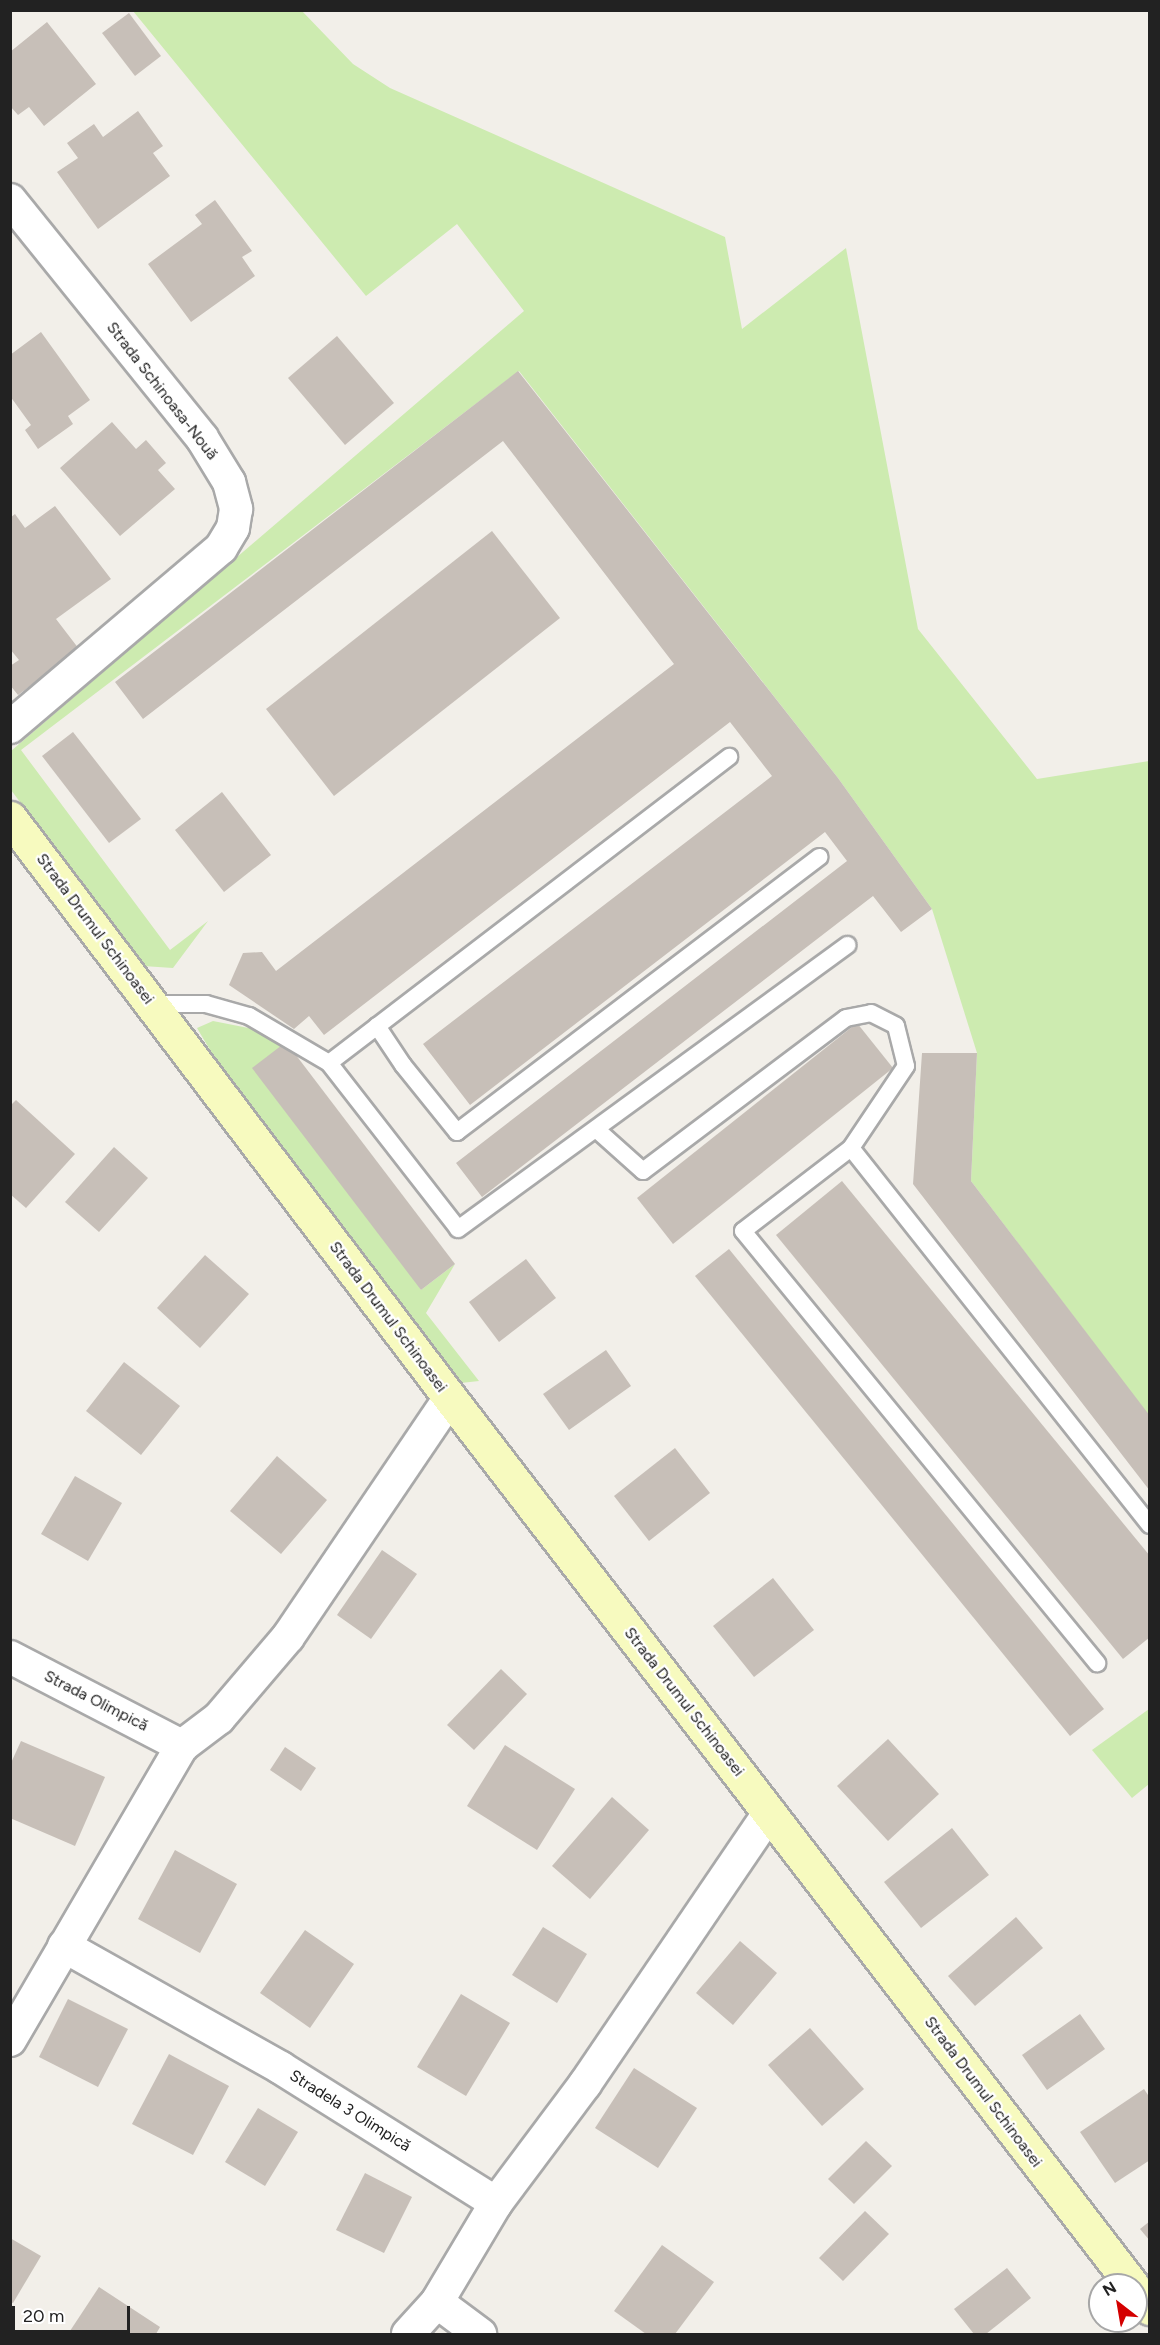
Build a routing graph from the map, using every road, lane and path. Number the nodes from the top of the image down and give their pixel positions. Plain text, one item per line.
1 (10, 200) edge
2 (10, 726) edge
3 (729, 757) dead end
4 (10, 818) edge
5 (819, 857) dead end
6 (848, 945) dead end
7 (153, 1005) junction
8 (377, 1026) junction
9 (329, 1063) junction
10 (596, 1129) junction
11 (851, 1148) junction
12 (450, 1398) junction
13 (1149, 1525) edge
14 (10, 1657) edge
15 (1097, 1663) dead end
16 (182, 1746) junction
17 (769, 1813) junction
18 (64, 1946) junction
19 (10, 2040) edge
20 (496, 2203) junction
21 (1122, 2273) edge
22 (437, 2302) junction
23 (408, 2334) edge
24 (480, 2334) edge

1 - 2 street, Strada Schinoasa-Nouă
3 - 8 lane
4 - 7 street, Strada Drumul Schinoasei
5 - 8 lane
6 - 10 lane
7 - 9 lane
7 - 12 street, Strada Drumul Schinoasei
8 - 9 lane
9 - 10 lane
10 - 11 lane
11 - 13 lane
11 - 15 lane
12 - 16 street
12 - 17 street, Strada Drumul Schinoasei
14 - 16 street, Strada Olimpică
16 - 18 street
17 - 20 street
17 - 21 street, Strada Drumul Schinoasei
18 - 19 street
18 - 20 street, Stradela 3 Olimpică
20 - 22 street
22 - 23 street
22 - 24 street

